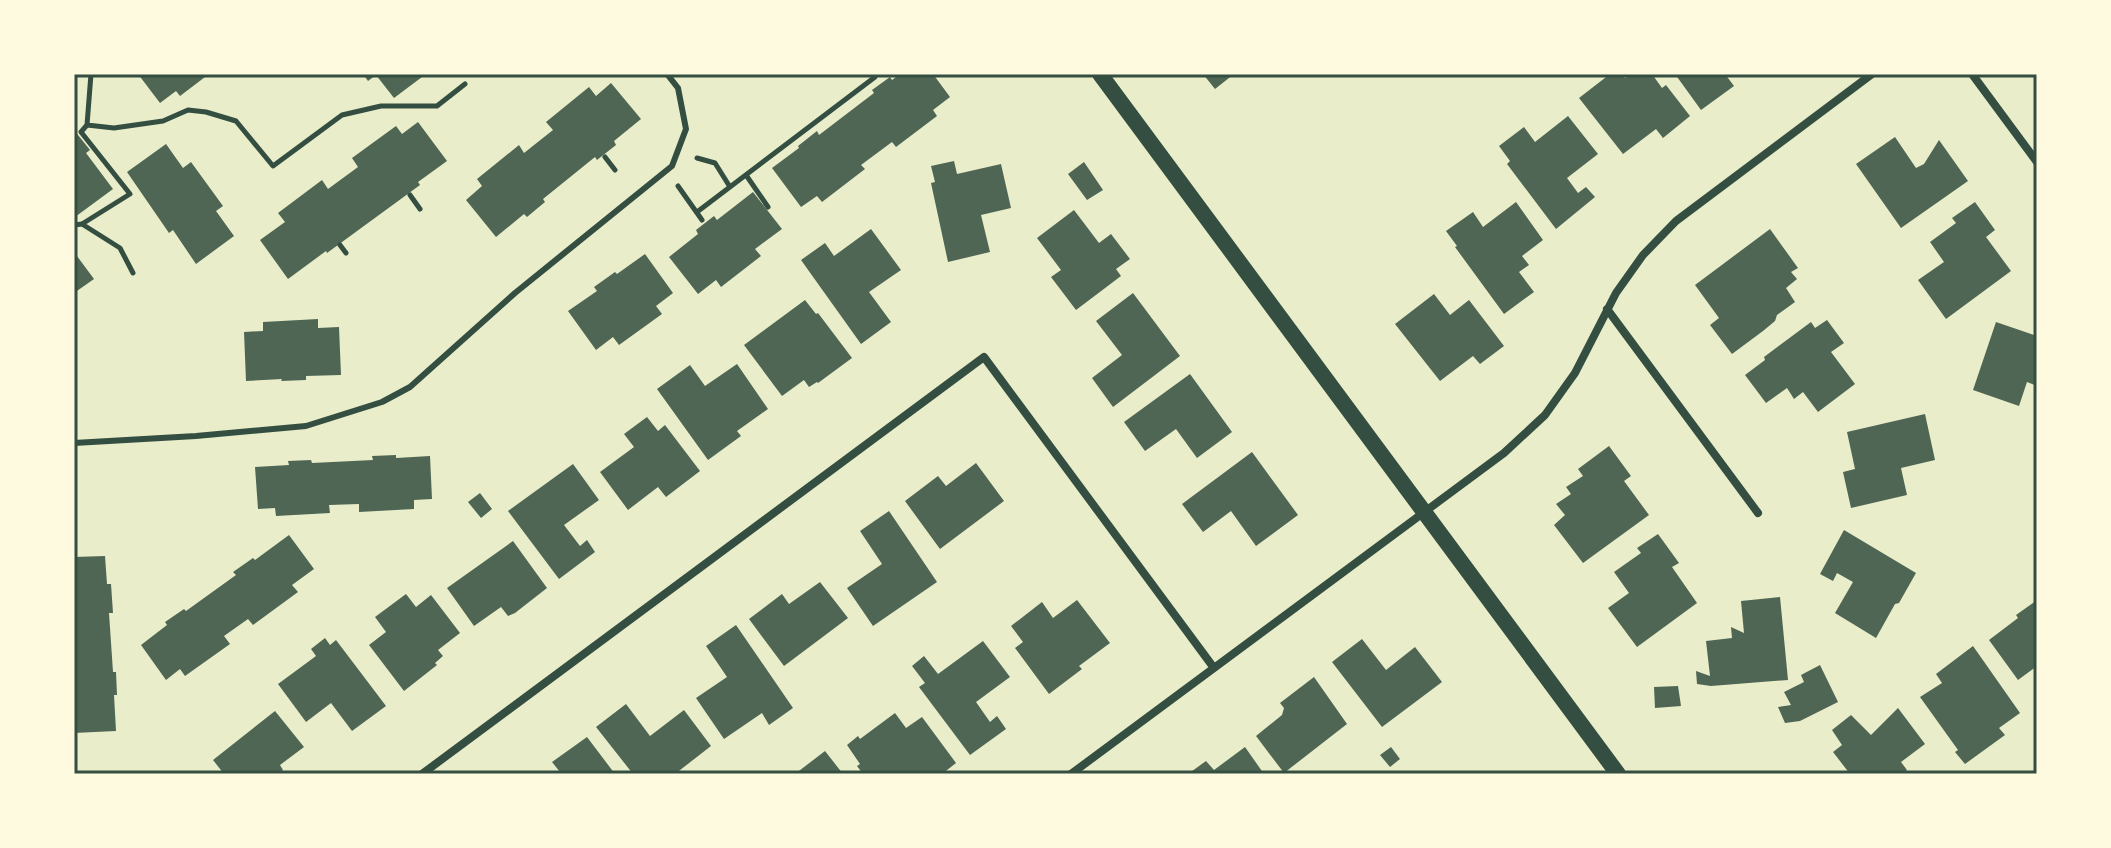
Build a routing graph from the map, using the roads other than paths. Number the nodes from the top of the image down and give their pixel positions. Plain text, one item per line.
1 (667, 74) edge
2 (1100, 74) edge
3 (1872, 74) edge
4 (1972, 74) edge
5 (2037, 162) edge
6 (1607, 309) junction
7 (74, 443) edge
8 (1424, 512) junction
9 (1758, 513) dead end
10 (1214, 668) junction
11 (422, 774) edge
12 (1071, 774) edge
13 (1618, 774) edge

1 - 7 lane
2 - 8 main road
3 - 6 street
4 - 5 street
6 - 8 street
6 - 9 street
8 - 10 street
8 - 13 main road
10 - 11 street
10 - 12 street

